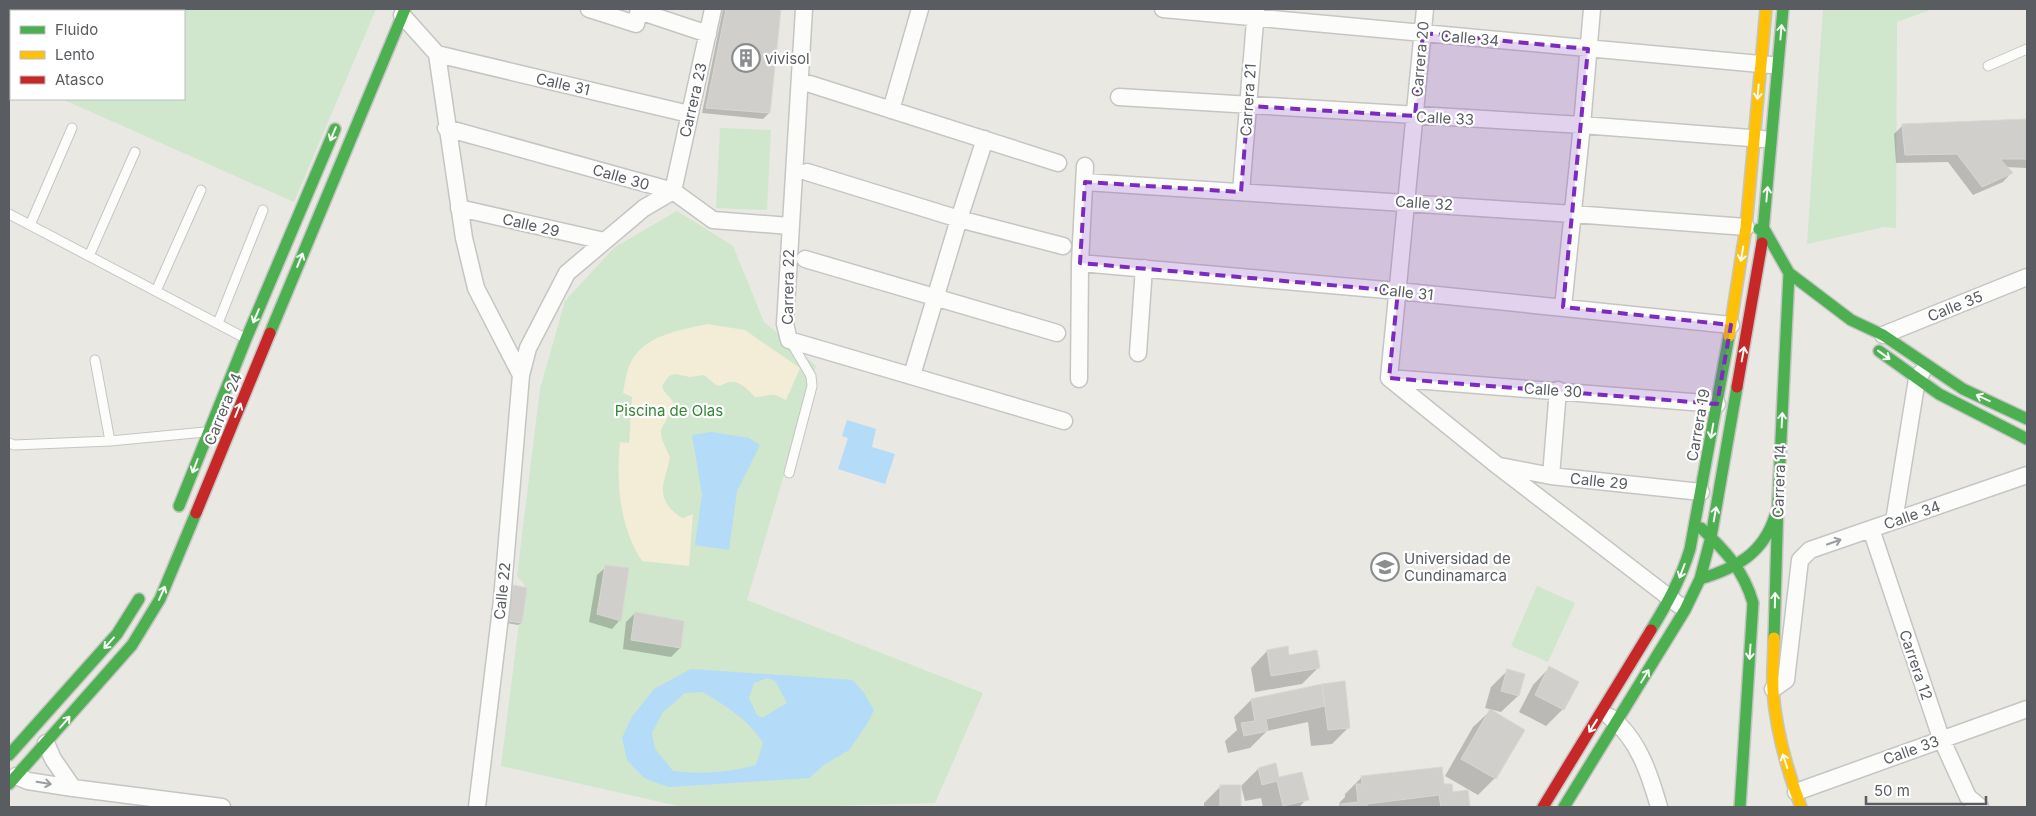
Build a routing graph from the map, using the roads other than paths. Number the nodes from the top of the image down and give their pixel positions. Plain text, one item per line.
1 (590, 9) edge
2 (713, 9) edge
3 (804, 9) edge
4 (920, 9) edge
5 (1163, 9) edge
6 (1425, 9) edge
7 (1592, 9) edge
8 (1766, 9) edge
9 (1783, 9) edge
10 (403, 12) edge
11 (1255, 13) edge
12 (638, 14) edge
13 (1423, 33) junction
14 (708, 34) junction
15 (1588, 49) junction
16 (2027, 49) edge
17 (437, 54) junction
18 (1761, 64) junction
19 (1778, 65) junction
20 (1988, 66) dead end
21 (810, 84) dead end
22 (1119, 97) dead end
23 (1248, 106) junction
24 (891, 110) junction
25 (689, 114) junction
26 (1415, 116) junction
27 (338, 122) dead end
28 (1582, 125) junction
29 (72, 128) dead end
30 (446, 128) junction
31 (985, 138) junction
32 (1754, 138) junction
33 (1772, 140) junction
34 (135, 152) dead end
35 (1058, 163) dead end
36 (807, 172) dead end
37 (201, 190) dead end
38 (673, 191) junction
39 (1241, 192) junction
40 (1406, 202) junction
41 (459, 208) junction
42 (263, 210) dead end
43 (9, 214) edge
44 (1573, 214) junction
45 (959, 219) junction
46 (30, 225) junction
47 (790, 226) junction
48 (1746, 227) junction
49 (1764, 229) junction
50 (604, 241) junction
51 (1062, 246) dead end
52 (89, 256) junction
53 (805, 259) dead end
54 (1080, 263) junction
55 (1144, 268) junction
56 (1780, 274) junction
57 (2027, 277) edge
58 (1756, 279) junction
59 (1737, 289) junction
60 (156, 291) junction
61 (1398, 291) junction
62 (936, 298) junction
63 (1563, 308) junction
64 (1851, 320) junction
65 (218, 324) junction
66 (1731, 325) junction
67 (1057, 333) dead end
68 (1883, 335) junction
69 (790, 340) junction
70 (255, 344) junction
71 (1138, 353) dead end
72 (95, 360) dead end
73 (1926, 364) junction
74 (521, 375) junction
75 (912, 375) junction
76 (1389, 378) junction
77 (1079, 379) dead end
78 (1917, 379) junction
79 (1558, 390) junction
80 (1717, 404) junction
81 (2027, 419) edge
82 (1064, 421) dead end
83 (230, 429) junction
84 (209, 431) junction
85 (2027, 439) edge
86 (110, 441) junction
87 (9, 443) edge
88 (1498, 466) junction
89 (789, 473) dead end
90 (2027, 475) edge
91 (1551, 476) junction
92 (1701, 492) junction
93 (1778, 501) junction
94 (174, 519) dead end
95 (1894, 521) junction
96 (1696, 524) junction
97 (1871, 529) junction
98 (1711, 537) junction
99 (1738, 565) junction
100 (1700, 579) junction
101 (145, 589) dead end
102 (1670, 599) junction
103 (1685, 610) junction
104 (1773, 689) junction
105 (2027, 709) edge
106 (1603, 711) junction
107 (1617, 722) junction
108 (1941, 738) junction
109 (46, 743) junction
110 (9, 755) edge
111 (13, 780) edge
112 (73, 788) junction
113 (1798, 800) edge
114 (1974, 802) edge
115 (222, 807) edge
116 (477, 807) edge
117 (1543, 807) edge
118 (1564, 807) edge
119 (1659, 807) edge
120 (1740, 807) edge

1 - 12 street
2 - 14 street, Carrera 23
3 - 47 street, Carrera 22
4 - 24 street
5 - 11 street, Calle 34
6 - 13 street, Carrera 20
7 - 15 street
8 - 18 street, Carrera 19
19 -> 9 street
10 - 17 street
70 -> 10 street, Carrera 24
11 - 13 street, Calle 34
11 - 23 street, Carrera 21
12 - 14 street
13 - 15 street, Calle 34
13 - 26 street, Carrera 20
14 - 25 street, Carrera 23
15 - 18 street, Calle 34
15 - 28 street
16 - 20 lane
17 - 25 street, Calle 31
17 - 30 street
18 - 19 street, Calle 34
18 -> 32 street, Carrera 19
19 - 33 street
21 - 24 street
22 - 23 street, Calle 33
23 - 26 street, Calle 33
23 - 39 street, Carrera 21
24 - 31 street
25 - 38 street, Carrera 23
26 - 28 street, Calle 33
26 - 40 street, Carrera 20
27 -> 70 street, Carrera 24
28 - 32 street, Calle 33
28 - 44 street
29 - 46 lane
30 - 38 street, Calle 30
30 - 41 street
31 - 35 street
31 - 45 street
32 - 33 street, Calle 33
32 - 48 street, Carrera 19
49 -> 33 street
34 - 52 lane
36 - 45 street
37 - 60 lane
38 - 47 street, Calle 30
38 - 50 street, Calle 22
39 - 40 street, Calle 32
39 - 54 street, Calle 32
40 - 44 street, Calle 32
40 - 61 street, Carrera 20
41 - 50 street, Calle 29
41 - 74 street
42 - 65 lane
43 - 46 lane
44 - 48 street, Calle 32
44 - 63 street
45 - 51 street
45 - 62 street
46 - 52 lane
47 - 69 street, Carrera 22
48 - 49 street, Calle 32
48 -> 59 street, Carrera 19
49 - 56 street
49 - 58 street
50 - 74 street, Calle 22
52 - 60 lane
53 - 62 street
54 - 55 street, Calle 31
54 - 77 street
55 - 61 street, Calle 31
55 - 71 street
56 - 58 street
56 - 64 street
93 -> 56 street, Carrera 14
57 - 68 street, Calle 35
58 - 59 street
98 -> 58 street
59 - 66 street, Carrera 19
60 - 65 lane
61 - 63 street, Calle 31
61 - 76 street, Carrera 20
62 - 67 street
62 - 75 street
63 - 66 street, Calle 31
64 - 68 street
64 -> 78 street
65 - 70 lane
66 - 80 street, Carrera 19
68 - 73 street
69 - 75 street, Carrera 22
69 - 89 lane
83 -> 70 street, Carrera 24
70 - 84 street, Carrera 24
72 - 86 lane
73 - 78 street
81 -> 73 street
74 - 116 street, Calle 22
75 - 82 street, Carrera 22
76 - 79 street, Calle 30
76 - 88 street
78 - 85 street
78 - 95 street
79 - 80 street, Calle 30
79 - 91 street
80 -> 92 street, Carrera 19
83 - 84 lane
109 -> 83 street, Carrera 24
84 - 86 lane
84 -> 94 street, Carrera 24
86 - 87 lane
88 - 91 street, Calle 29
88 - 102 street
90 - 95 street, Calle 34
91 - 92 street, Calle 29
92 - 96 street, Carrera 19
93 - 99 street
104 -> 93 street, Carrera 14
95 - 97 street, Calle 34
96 - 98 street
96 -> 102 street, Carrera 19
104 -> 97 street, Calle 34
97 - 108 street, Carrera 12
98 - 99 street
98 - 100 street
99 - 100 street
99 -> 120 street
100 - 103 street
101 -> 110 street
102 - 103 street
102 - 106 street, Carrera 19
107 -> 103 street
113 -> 104 street, Carrera 14
105 - 108 street, Calle 33
106 - 107 street
106 -> 117 street, Carrera 19
107 - 118 street
107 - 119 street
108 - 113 street, Calle 33
108 - 114 street, Carrera 12
109 - 111 street, Carrera 24
109 - 112 street
111 -> 112 street
112 - 115 street

